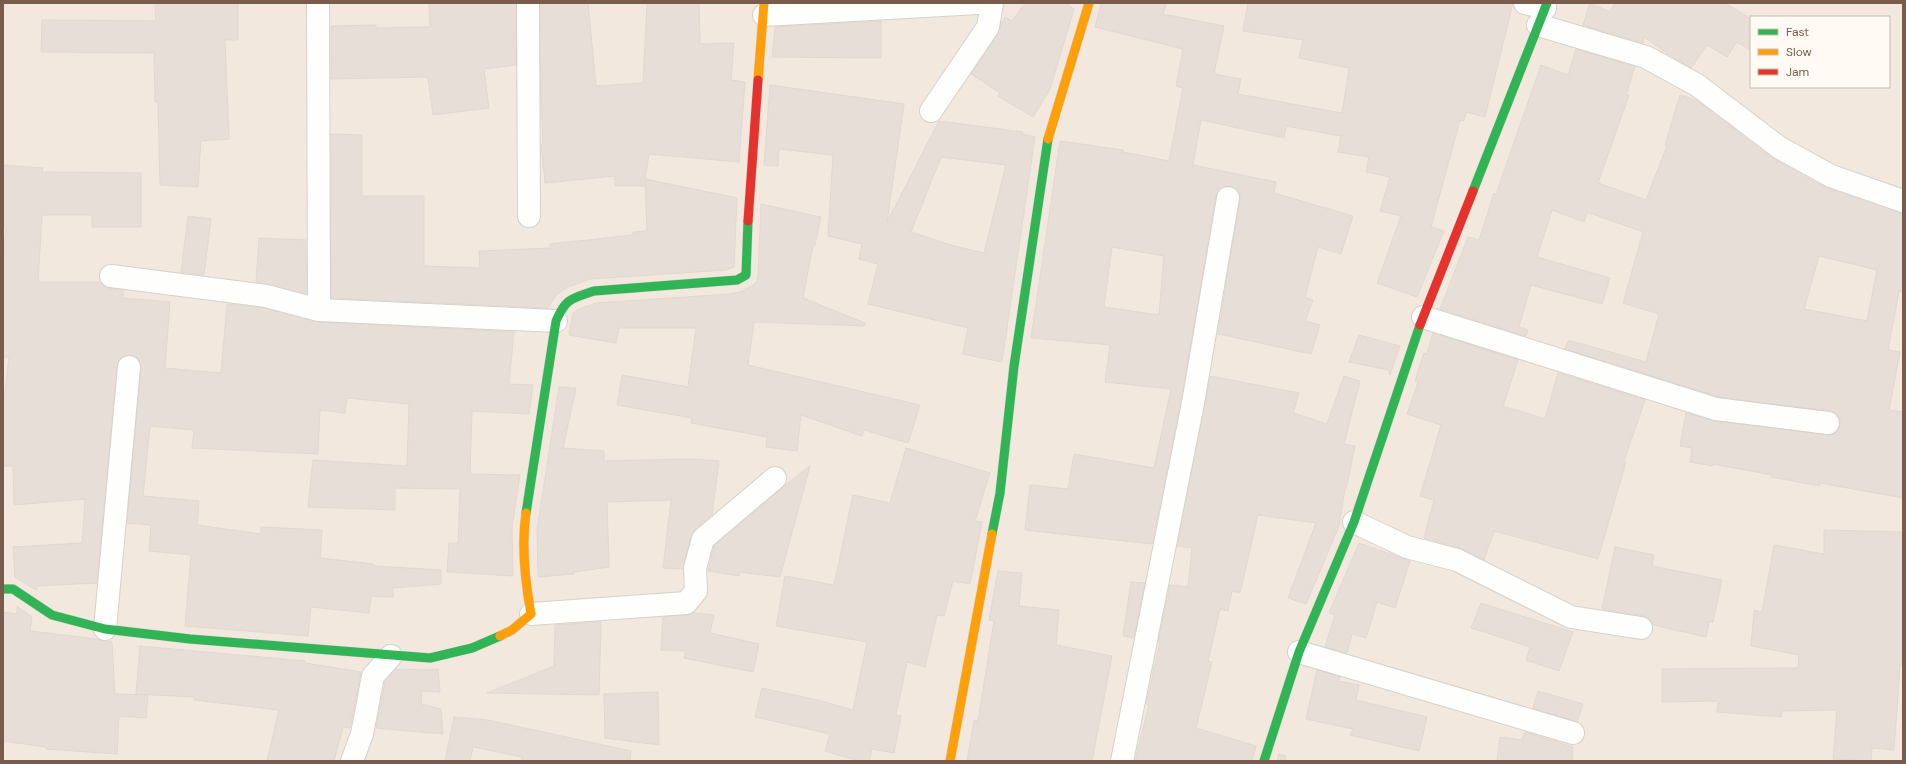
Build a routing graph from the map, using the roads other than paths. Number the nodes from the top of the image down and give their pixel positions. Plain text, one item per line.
1 (318, 3) edge
2 (528, 3) edge
3 (978, 3) edge
4 (992, 3) edge
5 (1089, 3) edge
6 (764, 9) edge
7 (1539, 10) edge
8 (932, 111) dead end
9 (1228, 198) dead end
10 (1903, 201) edge
11 (529, 216) dead end
12 (111, 276) dead end
13 (319, 310) junction
14 (1422, 317) junction
15 (556, 322) junction
16 (129, 367) dead end
17 (1828, 423) dead end
18 (775, 478) dead end
19 (1354, 522) junction
20 (3, 588) edge
21 (531, 614) junction
22 (1642, 628) dead end
23 (105, 629) junction
24 (1299, 652) junction
25 (391, 656) junction
26 (1573, 733) dead end
27 (352, 761) edge
28 (950, 761) edge
29 (1122, 761) edge
30 (1264, 761) edge

1 - 13 street
2 - 11 street
3 - 6 street
4 - 8 street
5 - 28 street
6 - 15 street
7 - 10 street
7 - 14 street
9 - 29 street
12 - 13 street
13 - 15 street
14 - 17 street
14 - 19 street
15 - 21 street
16 - 23 street
18 - 21 street
19 - 22 street
19 - 24 street
20 - 23 street
21 - 25 street
23 - 25 street
24 - 26 street
24 - 30 street
25 - 27 street

